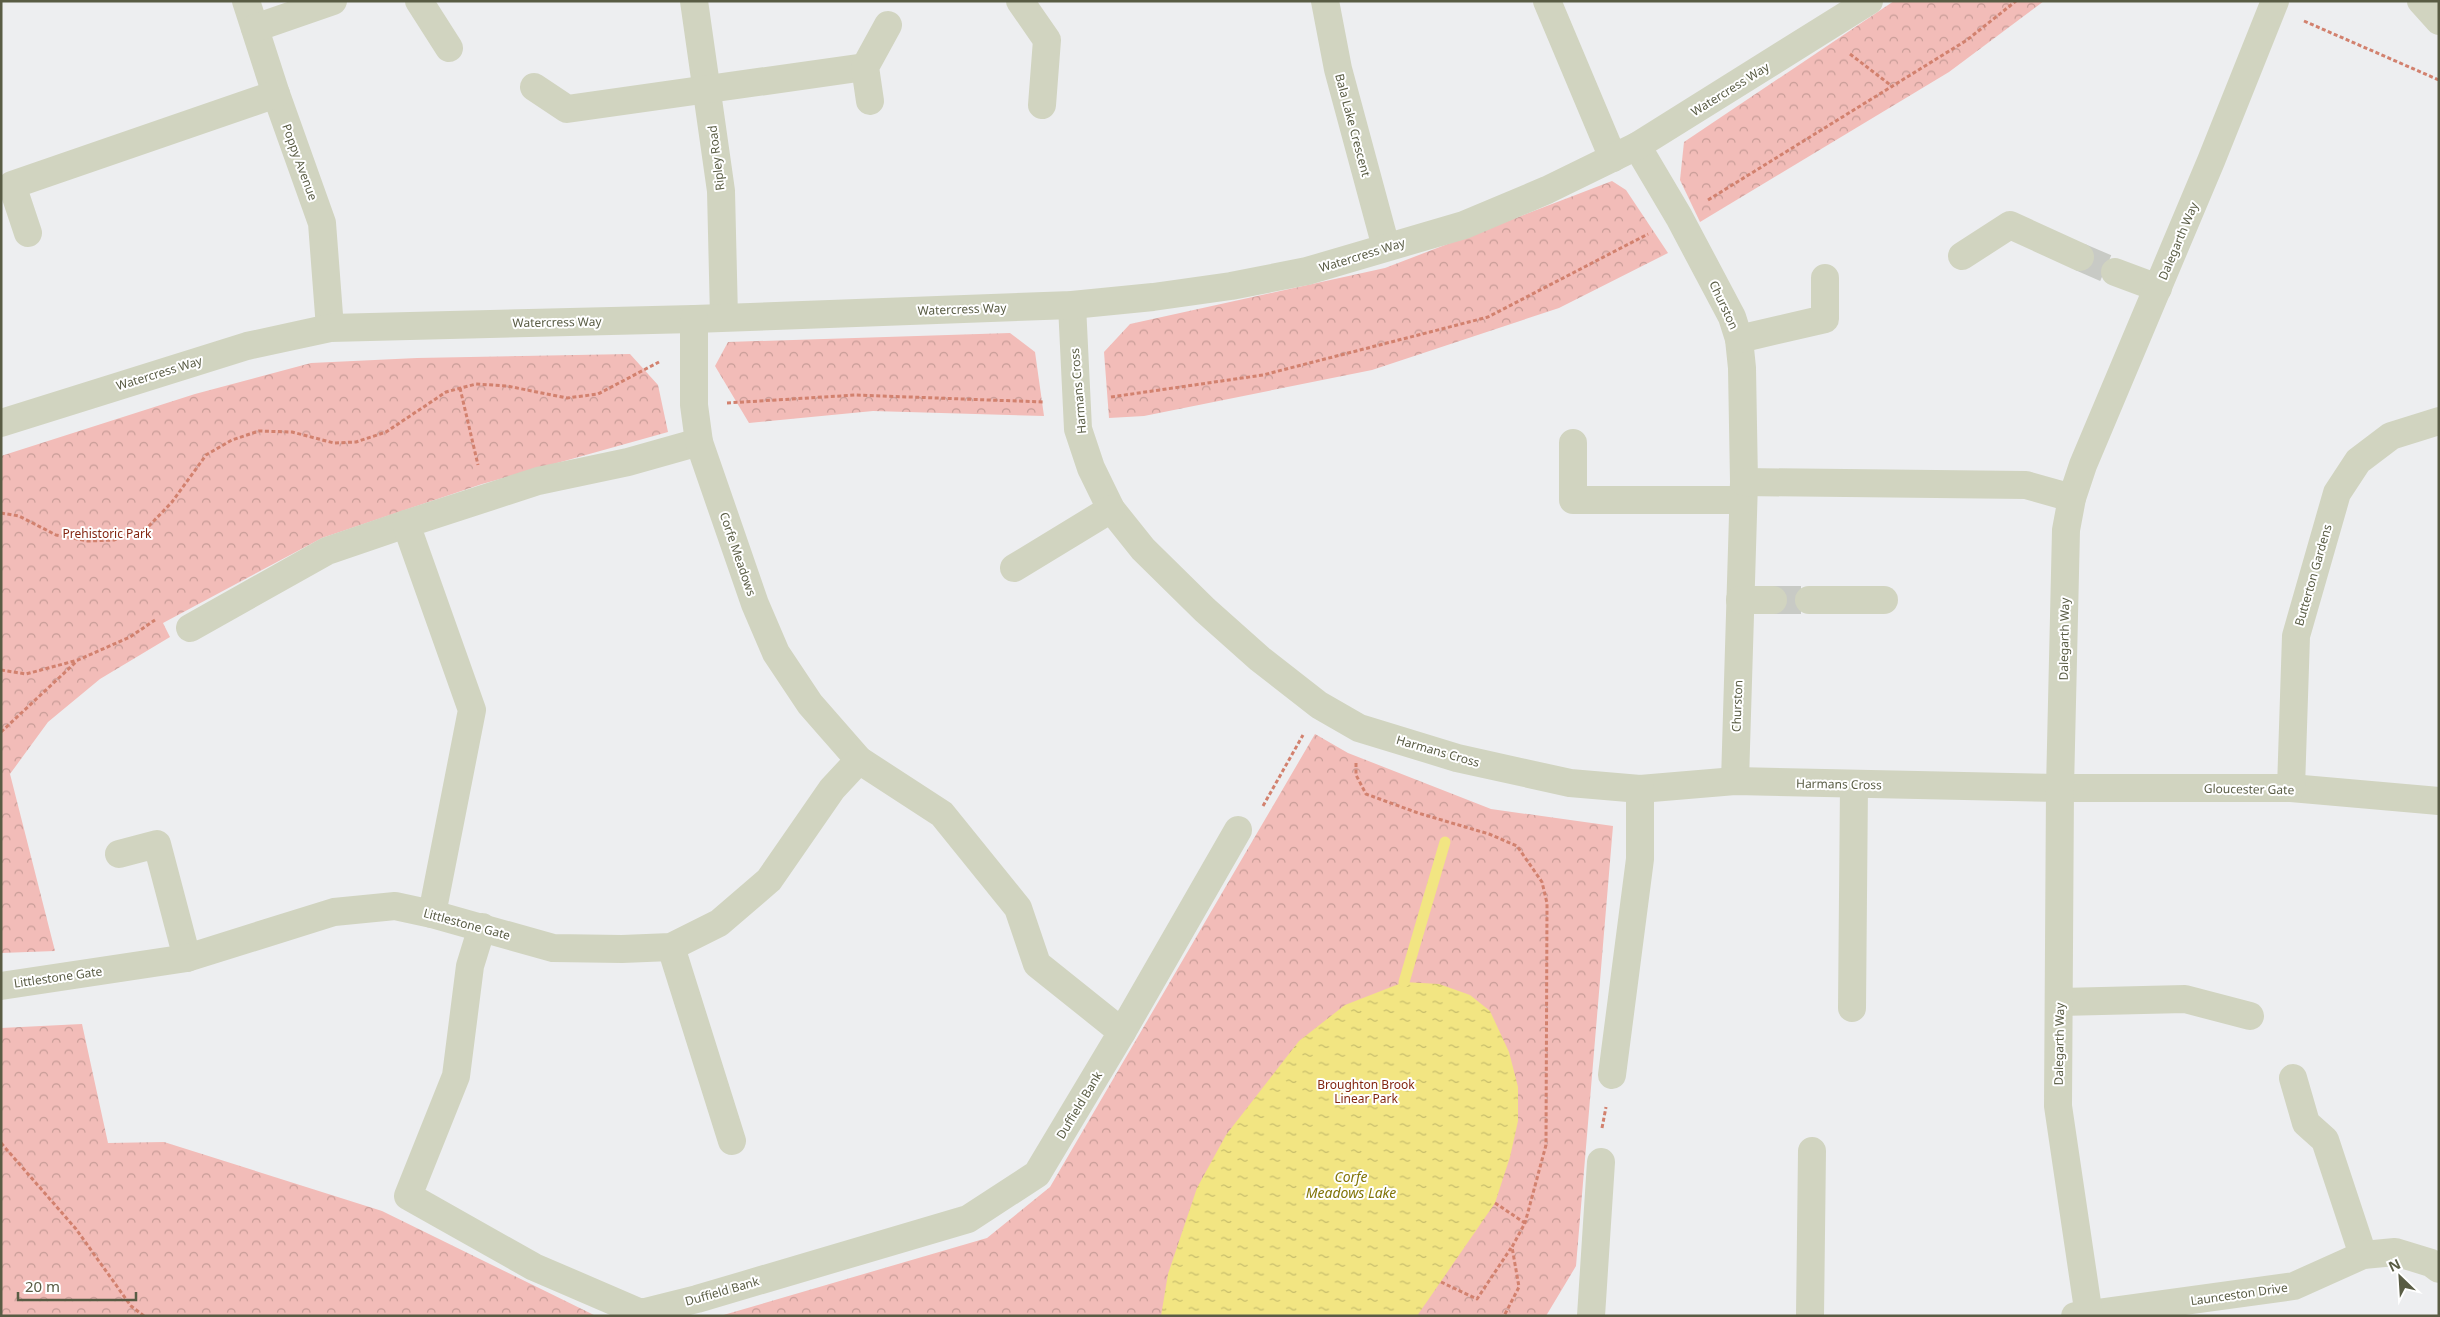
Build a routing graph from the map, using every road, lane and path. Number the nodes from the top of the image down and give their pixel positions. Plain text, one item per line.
1 (246, 1) edge
2 (333, 1) edge
3 (419, 1) edge
4 (694, 1) edge
5 (1020, 1) edge
6 (1325, 1) edge
7 (1547, 1) edge
8 (1869, 1) edge
9 (2016, 1) edge
10 (2422, 1) edge
11 (2274, 4) edge
12 (2439, 21) edge
13 (888, 24) dead end
14 (255, 28) junction
15 (1827, 29) junction
16 (449, 48) dead end
17 (865, 67) junction
18 (2439, 80) edge
19 (1894, 86) junction
20 (534, 87) dead end
21 (707, 88) junction
22 (276, 94) junction
23 (870, 101) dead end
24 (1042, 105) dead end
25 (1637, 146) junction
26 (1612, 158) junction
27 (1679, 218) junction
28 (28, 233) dead end
29 (1386, 247) junction
30 (1962, 256) dead end
31 (2080, 257) tunnel mouth
32 (2115, 272) tunnel mouth
33 (1825, 278) dead end
34 (2158, 288) junction
35 (1072, 305) junction
36 (724, 317) junction
37 (694, 319) junction
38 (330, 328) junction
39 (1739, 339) junction
40 (695, 352) junction
41 (460, 388) junction
42 (1076, 403) junction
43 (694, 405) junction
44 (2439, 421) edge
45 (1, 423) edge
46 (700, 442) junction
47 (1573, 443) dead end
48 (480, 472) dead end
49 (1743, 491) junction
50 (2072, 498) junction
51 (1110, 509) junction
52 (1, 512) edge
53 (406, 524) junction
54 (1014, 568) dead end
55 (1740, 600) junction
56 (1774, 600) tunnel mouth
57 (1809, 600) tunnel mouth
58 (1884, 600) dead end
59 (161, 616) dead end
60 (190, 628) dead end
61 (78, 660) junction
62 (1, 670) edge
63 (1319, 705) junction
64 (1359, 728) junction
65 (1, 732) edge
66 (860, 760) junction
67 (1735, 781) junction
68 (1854, 784) junction
69 (2060, 788) junction
70 (2291, 788) junction
71 (1640, 789) junction
72 (2439, 801) edge
73 (1238, 830) joint
74 (119, 854) dead end
75 (432, 914) junction
76 (482, 927) junction
77 (671, 947) junction
78 (187, 958) junction
79 (1, 986) edge
80 (2060, 1002) junction
81 (1852, 1008) dead end
82 (2250, 1016) dead end
83 (1122, 1032) junction
84 (1612, 1074) joint
85 (2293, 1078) dead end
86 (732, 1141) dead end
87 (1, 1143) edge
88 (1812, 1151) dead end
89 (1601, 1162) joint
90 (1495, 1203) dead end
91 (1526, 1223) junction
92 (1512, 1247) junction
93 (2363, 1255) junction
94 (2439, 1269) edge
95 (1441, 1282) dead end
96 (2084, 1315) edge
97 (144, 1316) edge
98 (1504, 1316) edge
99 (1591, 1316) edge
100 (1810, 1316) edge

1 - 14 street, Poppy Avenue
2 - 14 street
3 - 16 street
4 - 21 street, Ripley Road
5 - 24 street
6 - 29 street, Bala Lake Crescent
7 - 26 street
8 - 15 street, Watercress Way
9 - 19 path
10 - 12 street
11 - 18 path
11 - 34 street, Dalegarth Way
13 - 17 street
14 - 22 street, Poppy Avenue
15 - 19 path
15 - 25 street, Watercress Way
17 - 21 street
17 - 23 street
19 - 27 path
20 - 21 street
21 - 36 street, Ripley Road
22 - 28 street
22 - 38 street, Poppy Avenue
25 - 26 street, Watercress Way
25 - 27 street, Churston
26 - 29 street, Watercress Way
27 - 39 street, Churston
27 - 42 path
29 - 35 street, Watercress Way
30 - 31 street
32 - 34 street
33 - 39 street
34 - 50 street, Dalegarth Way
35 - 36 street, Watercress Way
35 - 42 street, Harmans Cross
36 - 37 street, Watercress Way
37 - 38 street, Watercress Way
37 - 40 street, Corfe Meadows
38 - 45 street, Watercress Way
39 - 49 street, Churston
40 - 41 path
40 - 43 street, Corfe Meadows
41 - 48 path
41 - 52 path
42 - 43 path
42 - 51 street, Harmans Cross
43 - 46 street, Corfe Meadows
44 - 70 street, Butterton Gardens
46 - 53 street
46 - 66 street, Corfe Meadows
47 - 49 street
49 - 50 street
49 - 55 street, Churston
50 - 69 street, Dalegarth Way
51 - 54 street
51 - 63 street, Harmans Cross
53 - 60 street
53 - 75 street
55 - 56 street
55 - 67 street, Churston
57 - 58 street
59 - 61 path
61 - 62 path
61 - 65 path
63 - 64 street, Harmans Cross
63 - 73 path
64 - 71 street, Harmans Cross
64 - 91 path
66 - 77 street, Littlestone Gate
66 - 83 street
67 - 68 street, Harmans Cross
67 - 71 street, Harmans Cross
68 - 69 street, Harmans Cross
68 - 81 street
69 - 70 street, Gloucester Gate
69 - 80 street, Dalegarth Way
70 - 72 street, Gloucester Gate
71 - 84 street
73 - 83 street, Duffield Bank
74 - 78 street
75 - 76 street, Littlestone Gate
75 - 78 street, Littlestone Gate
76 - 77 street, Littlestone Gate
76 - 83 street, Duffield Bank
77 - 86 street
78 - 79 street, Littlestone Gate
80 - 82 street
80 - 96 street, Dalegarth Way
84 - 89 path
85 - 93 street
87 - 97 path
88 - 100 street
89 - 99 street
90 - 91 path
91 - 92 path
92 - 95 path
92 - 98 path
93 - 94 street, Launceston Drive
93 - 96 street, Launceston Drive

